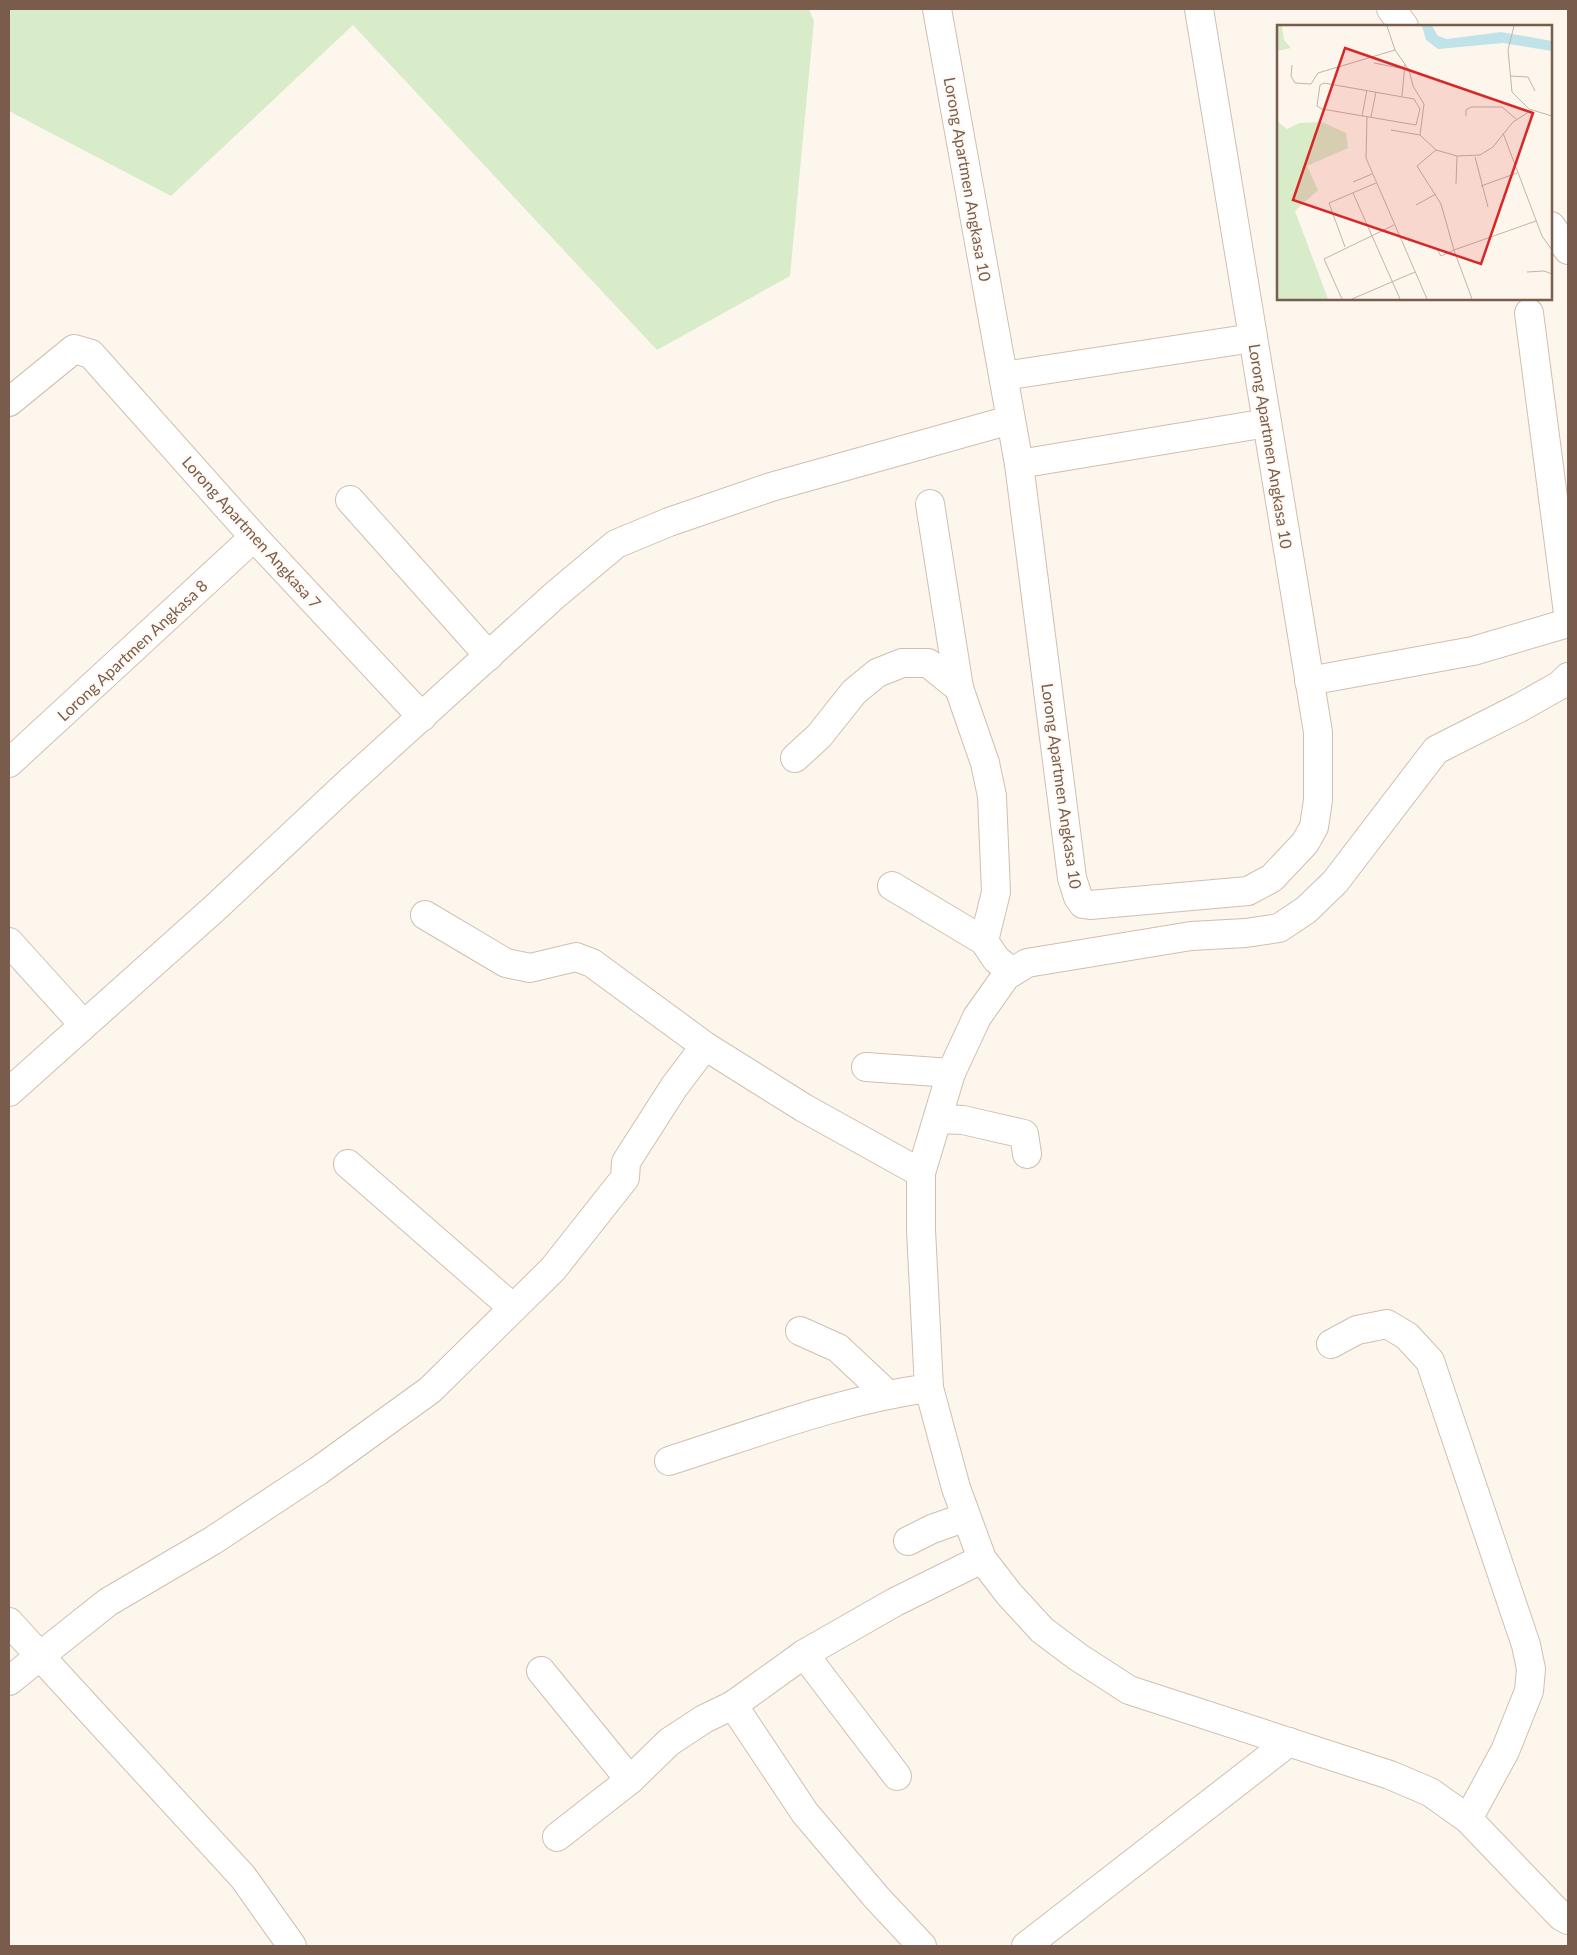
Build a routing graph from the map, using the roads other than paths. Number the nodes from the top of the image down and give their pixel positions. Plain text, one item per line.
1 (937, 9) edge
2 (1200, 9) edge
3 (1391, 9) edge
4 (1403, 25) edge
5 (1552, 227) edge
6 (1568, 250) edge
7 (1529, 313) dead end
8 (1253, 338) junction
9 (1004, 376) junction
10 (9, 402) edge
11 (1010, 420) junction
12 (1266, 423) junction
13 (1019, 464) junction
14 (350, 500) dead end
15 (930, 504) dead end
16 (254, 536) junction
17 (1568, 613) edge
18 (1568, 623) edge
19 (489, 656) junction
20 (1568, 677) edge
21 (1309, 681) junction
22 (959, 688) junction
23 (422, 716) junction
24 (795, 758) dead end
25 (9, 763) edge
26 (892, 886) dead end
27 (425, 914) dead end
28 (984, 941) junction
29 (9, 942) edge
30 (1012, 972) junction
31 (83, 1024) junction
32 (705, 1046) junction
33 (866, 1067) dead end
34 (951, 1073) junction
35 (9, 1092) edge
36 (938, 1120) junction
37 (1027, 1154) dead end
38 (348, 1164) dead end
39 (921, 1173) junction
40 (513, 1308) junction
41 (800, 1331) dead end
42 (1331, 1344) dead end
43 (929, 1388) junction
44 (886, 1394) junction
45 (669, 1461) dead end
46 (966, 1517) junction
47 (908, 1541) dead end
48 (982, 1559) junction
49 (9, 1622) edge
50 (804, 1654) junction
51 (40, 1656) junction
52 (540, 1671) dead end
53 (9, 1681) edge
54 (733, 1705) junction
55 (1289, 1742) junction
56 (897, 1776) dead end
57 (630, 1780) junction
58 (1468, 1819) junction
59 (557, 1837) dead end
60 (1568, 1920) edge
61 (292, 1946) edge
62 (922, 1946) edge
63 (1026, 1946) edge

1 - 9 street, Lorong Apartmen Angkasa 10
2 - 8 street, Lorong Apartmen Angkasa 10
3 - 4 street
5 - 6 street
7 - 17 street
8 - 9 street
8 - 12 street, Lorong Apartmen Angkasa 10
9 - 11 street, Lorong Apartmen Angkasa 10
10 - 16 street, Lorong Apartmen Angkasa 7
11 - 13 street, Lorong Apartmen Angkasa 10
11 - 19 street
12 - 13 street
12 - 21 street, Lorong Apartmen Angkasa 10
13 - 21 street, Lorong Apartmen Angkasa 10
14 - 19 street
15 - 22 street
16 - 23 street, Lorong Apartmen Angkasa 7
16 - 25 street, Lorong Apartmen Angkasa 8
18 - 21 street
19 - 23 street
20 - 30 street
22 - 24 street
22 - 28 street
23 - 31 street
26 - 28 street
27 - 32 street
28 - 30 street
29 - 31 street
30 - 34 street
31 - 35 street
32 - 39 street
32 - 40 street
33 - 34 street
34 - 36 street
36 - 37 street
36 - 39 street
38 - 40 street
39 - 43 street
40 - 51 street
41 - 44 street
42 - 58 street
43 - 44 street
43 - 46 street
44 - 45 street
46 - 47 street
46 - 48 street
48 - 50 street
48 - 55 street
49 - 51 street
50 - 54 street
50 - 56 street
51 - 53 street
51 - 61 street
52 - 57 street
54 - 57 street
54 - 62 street
55 - 58 street
55 - 63 street
57 - 59 street
58 - 60 street

